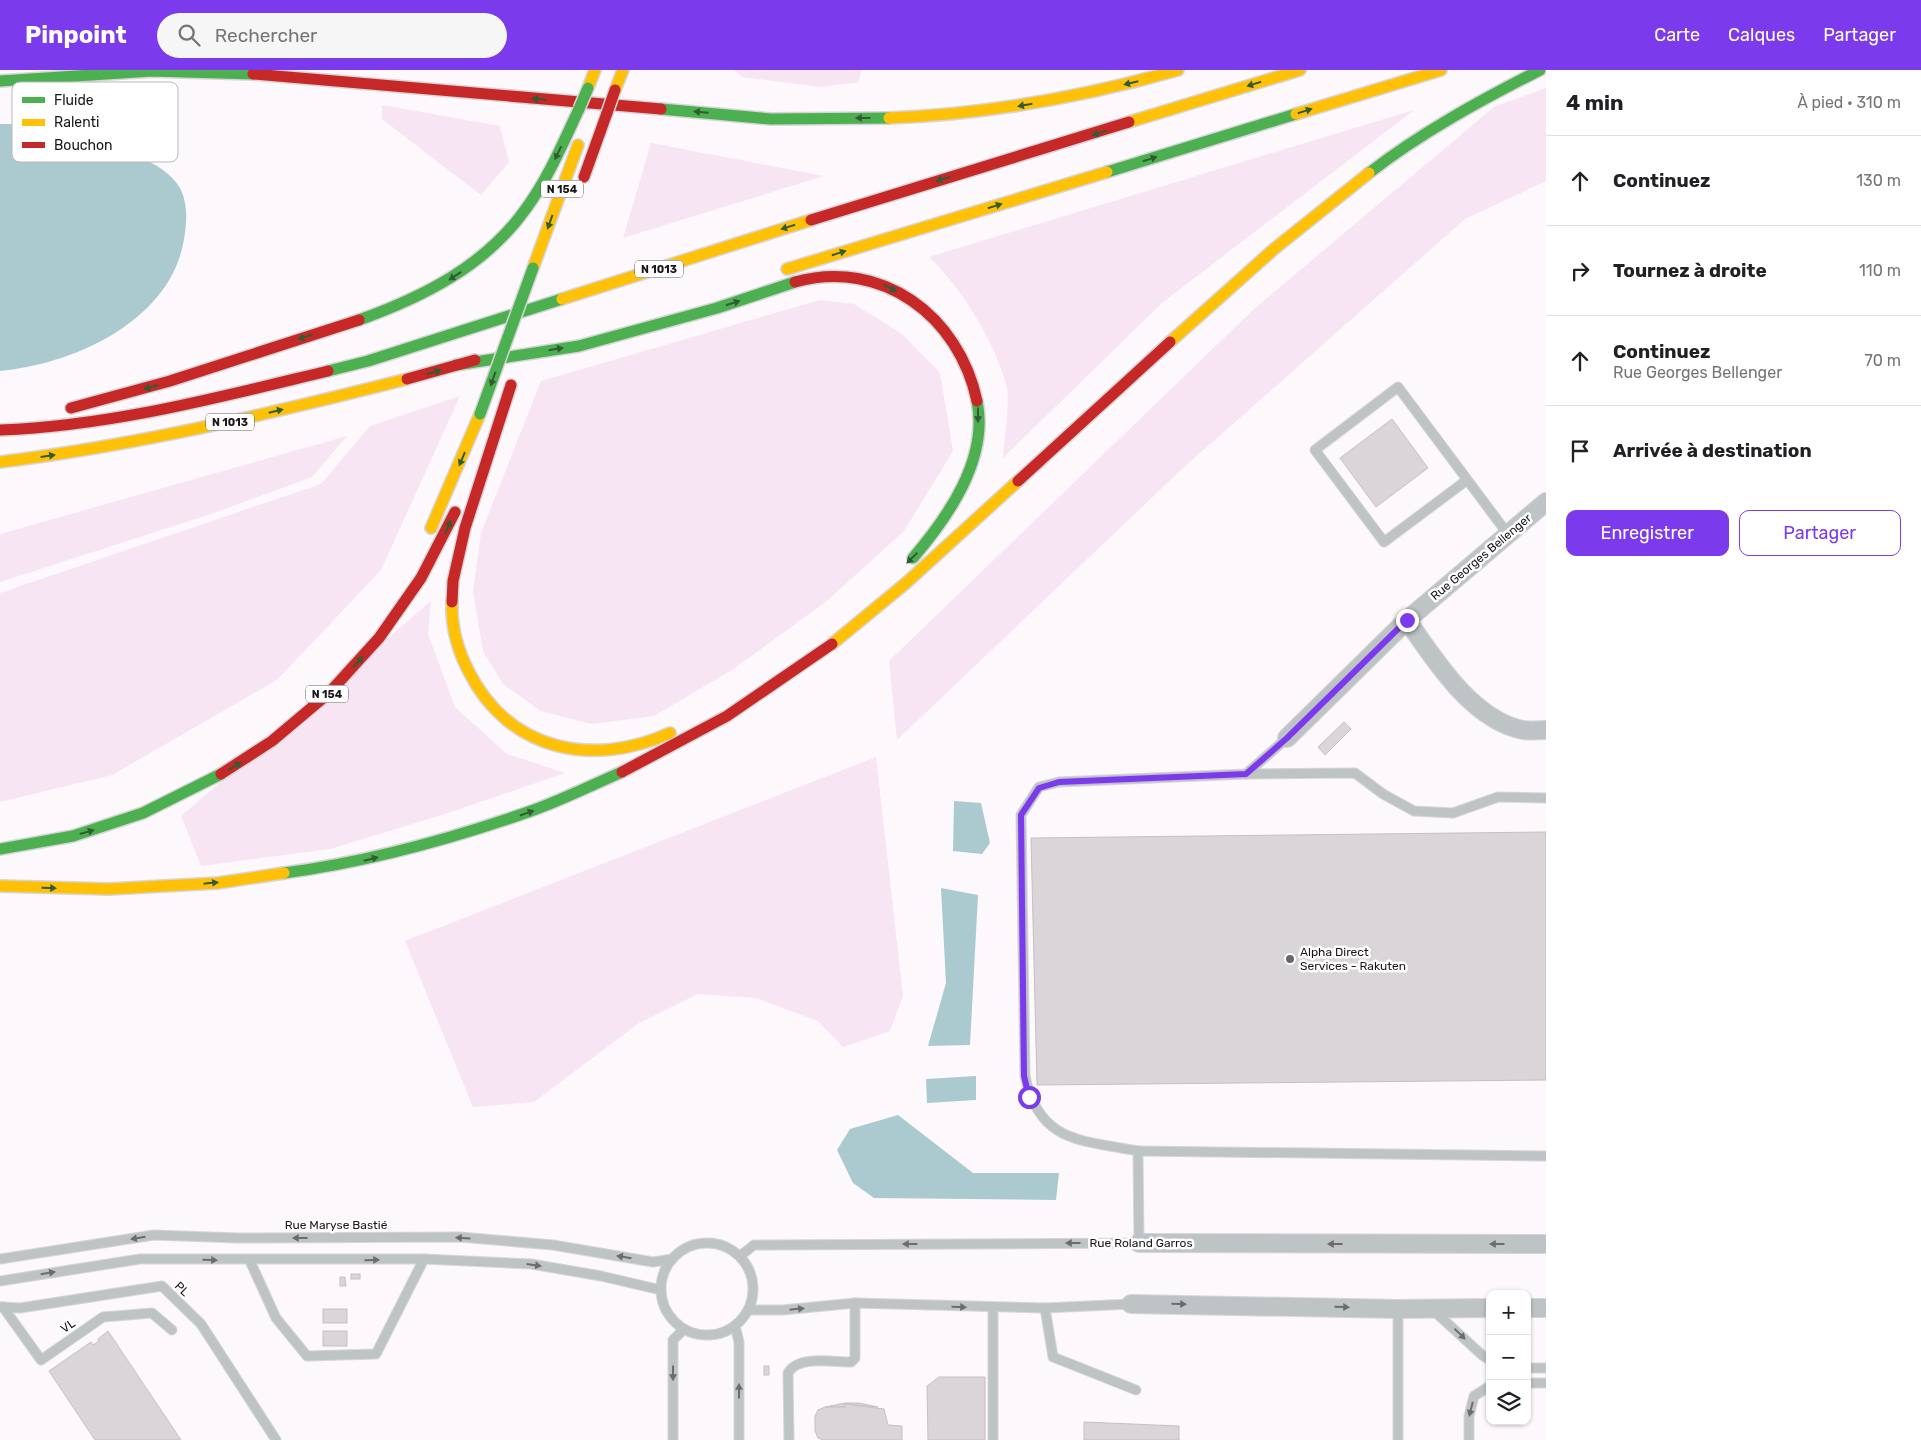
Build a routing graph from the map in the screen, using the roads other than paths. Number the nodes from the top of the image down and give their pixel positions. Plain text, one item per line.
1 (595, 70) edge
2 (605, 70) edge
3 (623, 70) edge
4 (1178, 70) edge
5 (1300, 70) edge
6 (1441, 70) edge
7 (1540, 70) edge
8 (0, 81) edge
9 (593, 88) junction
10 (591, 111) dead end
11 (584, 129) dead end
12 (579, 192) dead end
13 (771, 273) dead end
14 (544, 291) dead end
15 (534, 319) dead end
16 (527, 338) dead end
17 (552, 338) dead end
18 (456, 366) junction
19 (514, 375) junction
20 (62, 410) dead end
21 (37, 415) dead end
22 (4, 430) edge
23 (0, 462) edge
24 (1467, 480) junction
25 (465, 488) dead end
26 (1546, 502) edge
27 (458, 503) dead end
28 (1507, 533) junction
29 (425, 539) dead end
30 (901, 568) dead end
31 (1407, 620) junction
32 (801, 650) dead end
33 (1546, 730) edge
34 (1287, 738) joint
35 (1246, 774) junction
36 (1546, 798) edge
37 (0, 849) edge
38 (0, 886) edge
39 (1138, 1151) junction
40 (1546, 1156) edge
41 (1139, 1243) junction
42 (1546, 1244) edge
43 (740, 1256) junction
44 (0, 1259) edge
45 (424, 1259) junction
46 (672, 1259) junction
47 (250, 1261) junction
48 (0, 1281) edge
49 (661, 1290) junction
50 (855, 1303) junction
51 (1130, 1304) joint
52 (1, 1307) edge
53 (1430, 1307) junction
54 (994, 1308) junction
55 (1045, 1308) junction
56 (1398, 1308) junction
57 (1486, 1308) edge
58 (1531, 1308) edge
59 (1546, 1308) edge
60 (748, 1310) junction
61 (735, 1326) junction
62 (684, 1328) junction
63 (172, 1330) dead end
64 (1486, 1358) edge
65 (1531, 1383) edge
66 (1546, 1383) edge
67 (1486, 1388) edge
68 (1136, 1390) dead end
69 (276, 1440) edge
70 (673, 1440) edge
71 (739, 1440) edge
72 (789, 1440) edge
73 (993, 1440) edge
74 (1398, 1440) edge
75 (1469, 1440) edge

1 - 9 highway
2 - 9 highway
3 - 12 highway, N 154, bridge
4 -> 8 highway
5 -> 22 highway, N 1013
13 -> 6 highway
38 -> 7 highway
9 - 10 highway
9 -> 20 highway, bridge
11 -> 29 highway, N 154, bridge
14 - 15 highway
16 - 19 highway
17 - 18 highway, N 1013
23 -> 18 highway, N 1013
18 -> 30 highway
19 - 25 highway
19 - 32 highway
21 - 22 highway
24 - 24 lane
24 - 28 lane
26 - 28 street, Rue Georges Bellenger
37 -> 27 highway, N 154
28 - 31 street, Rue Georges Bellenger
31 - 33 street
31 - 34 street, Rue Georges Bellenger
34 - 35 lane
35 - 36 lane
35 - 39 lane
39 - 40 lane
39 - 41 lane
42 -> 41 street, Rue Roland Garros
41 -> 43 lane, Rue Roland Garros
43 - 46 lane
43 - 60 lane
46 -> 44 lane, Rue Maryse Bastié
47 -> 45 lane
45 - 47 lane
45 -> 49 lane
46 - 49 lane
48 -> 47 lane
49 - 62 lane
50 -> 54 lane
60 -> 50 lane
50 - 72 lane
51 - 55 lane
51 -> 56 street
52 - 63 lane, VL
52 - 69 lane, PL
53 - 56 street
53 - 57 street
53 -> 64 lane
54 - 55 lane
54 - 73 lane
55 - 68 lane
56 - 74 lane
58 - 59 street
60 - 61 lane
61 - 62 lane
71 -> 61 lane
62 -> 70 lane
65 - 66 lane
67 -> 75 lane

